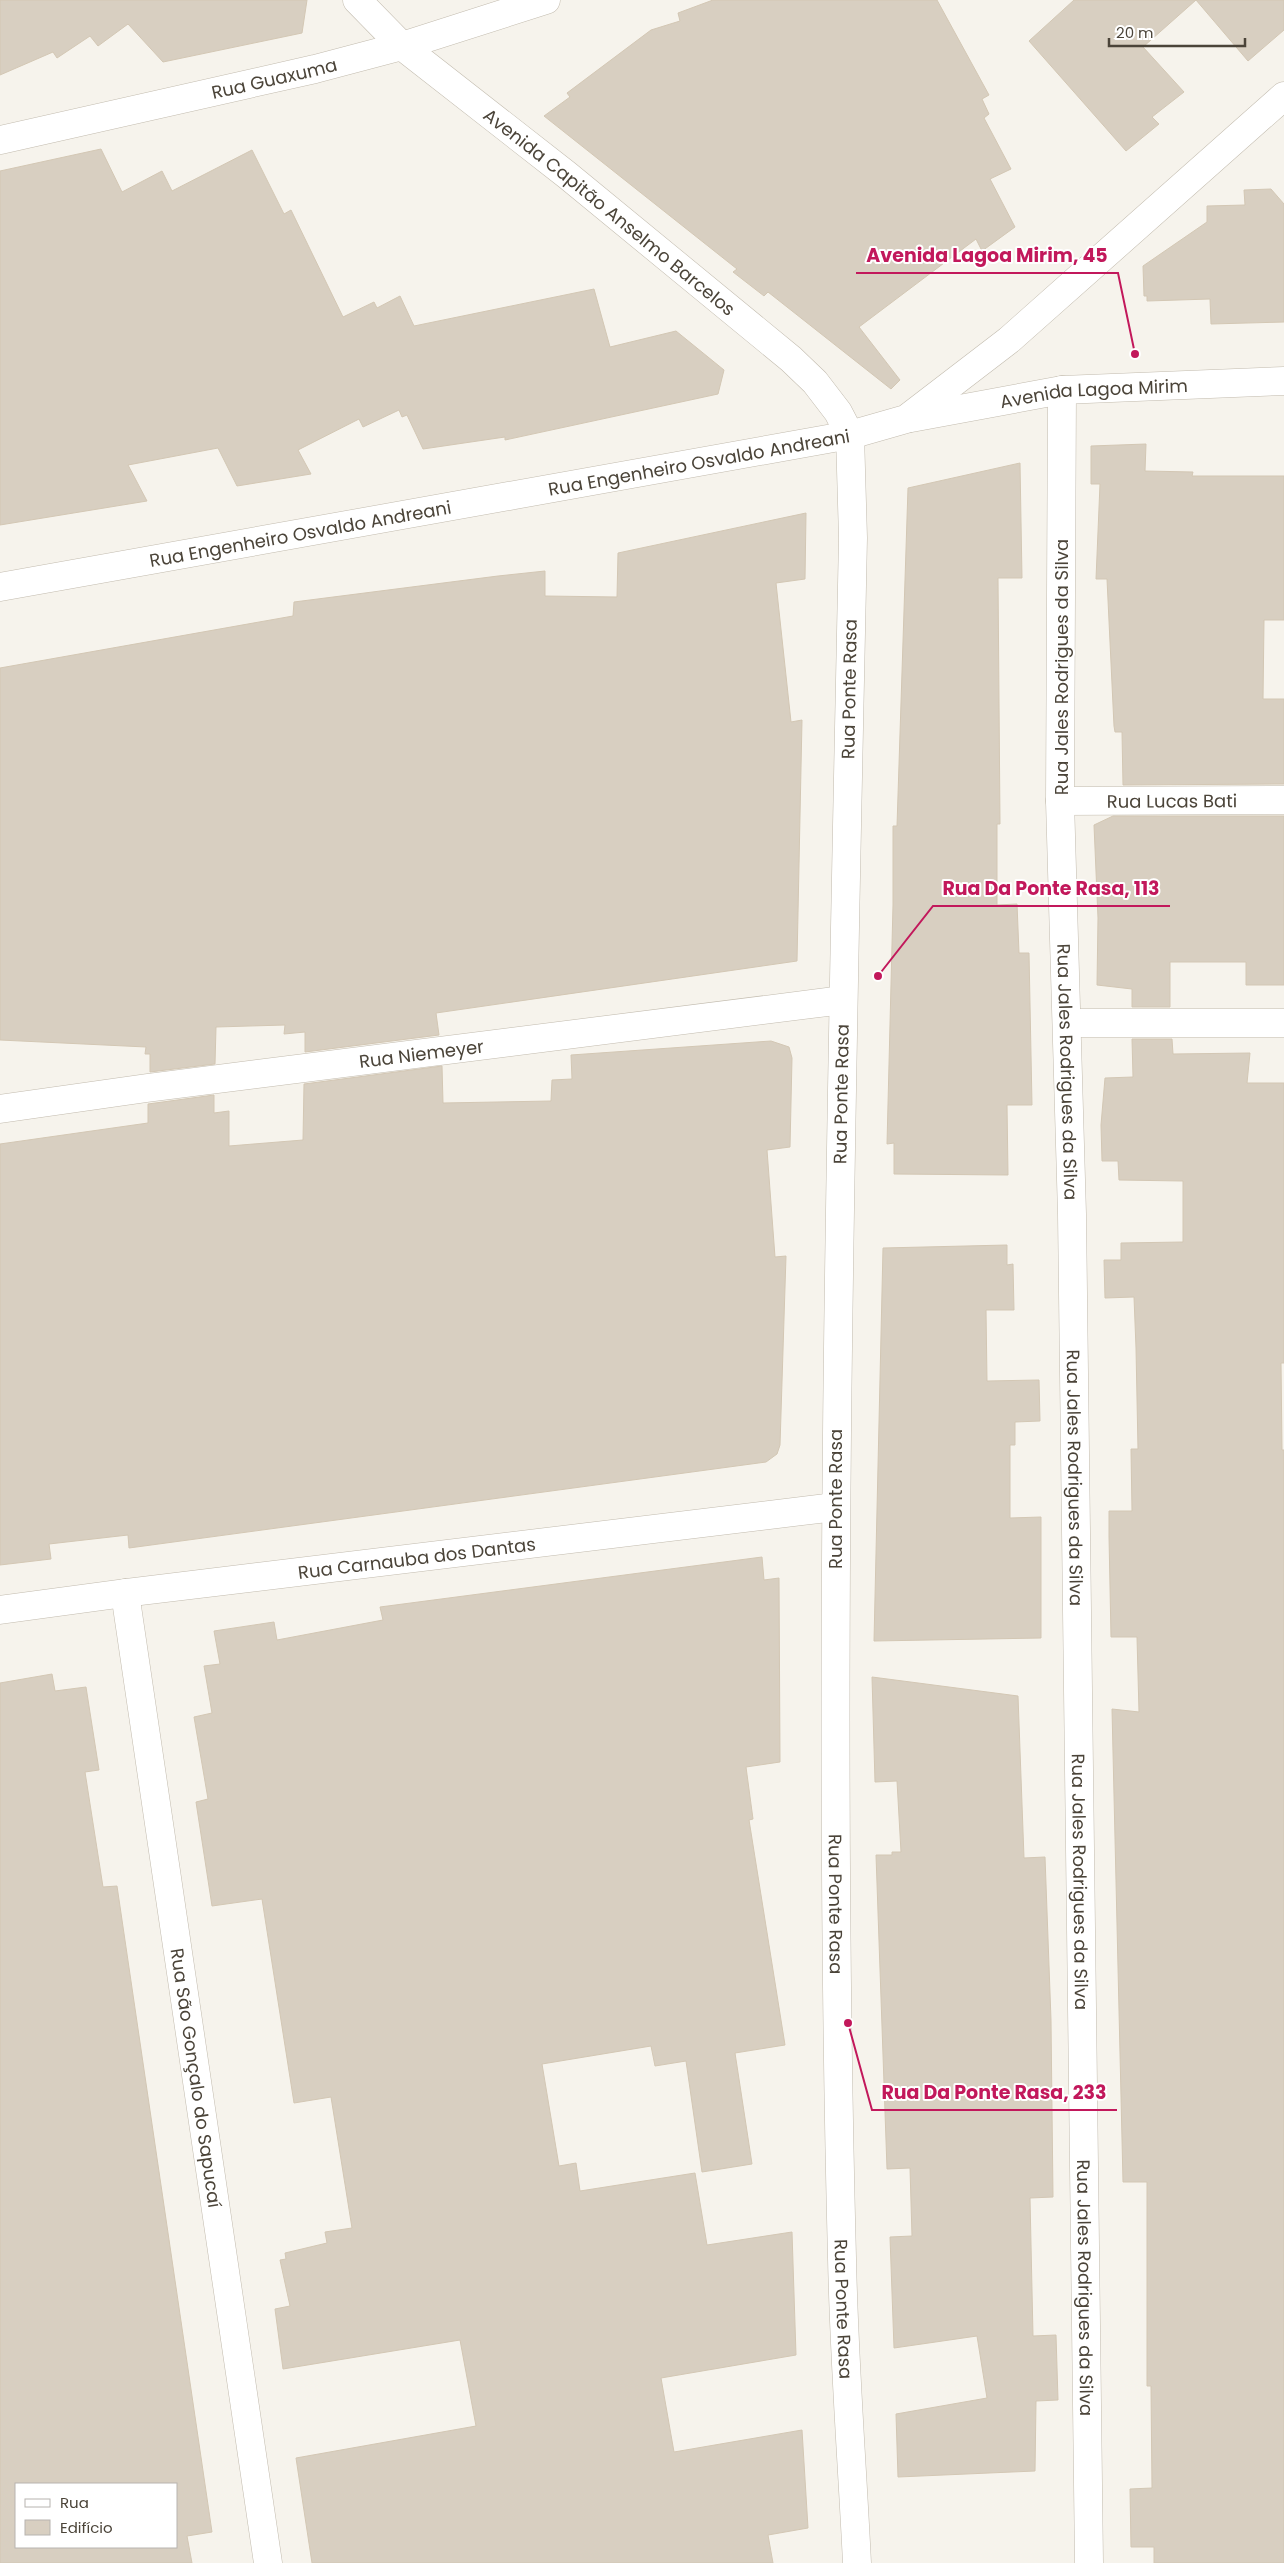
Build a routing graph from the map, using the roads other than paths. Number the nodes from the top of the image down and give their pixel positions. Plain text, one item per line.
1 (357, 0) edge
2 (546, 0) edge
3 (402, 46) junction
4 (1284, 96) edge
5 (0, 140) edge
6 (1284, 380) edge
7 (1062, 390) junction
8 (906, 419) junction
9 (850, 435) junction
10 (0, 587) edge
11 (1284, 800) edge
12 (1060, 801) junction
13 (843, 1000) junction
14 (1067, 1022) junction
15 (1284, 1023) edge
16 (0, 1109) edge
17 (835, 1506) junction
18 (125, 1592) junction
19 (0, 1610) edge
20 (268, 2563) edge
21 (857, 2563) edge
22 (1089, 2563) edge

1 - 3 street, Avenida Capitão Anselmo Barcelos
2 - 3 street, Rua Guaxuma
3 - 5 street, Rua Guaxuma
3 - 9 street, Avenida Capitão Anselmo Barcelos
4 - 8 street, Rua Engenheiro Osvaldo Andreani
6 - 7 street, Avenida Lagoa Mirim
7 - 8 street, Avenida Lagoa Mirim
7 - 12 street, Rua Jales Rodrigues da Silva
8 - 9 street, Rua Engenheiro Osvaldo Andreani
9 - 10 street, Rua Engenheiro Osvaldo Andreani
9 - 13 street, Rua Ponte Rasa
11 - 12 street, Rua Lucas Bati
12 - 14 street, Rua Jales Rodrigues da Silva
13 - 16 street, Rua Niemeyer
13 - 17 street, Rua Ponte Rasa
14 - 15 street
14 - 22 street, Rua Jales Rodrigues da Silva
17 - 18 street, Rua Carnauba dos Dantas
17 - 21 street, Rua Ponte Rasa
18 - 19 street, Rua Carnauba dos Dantas
18 - 20 street, Rua São Gonçalo do Sapucaí

